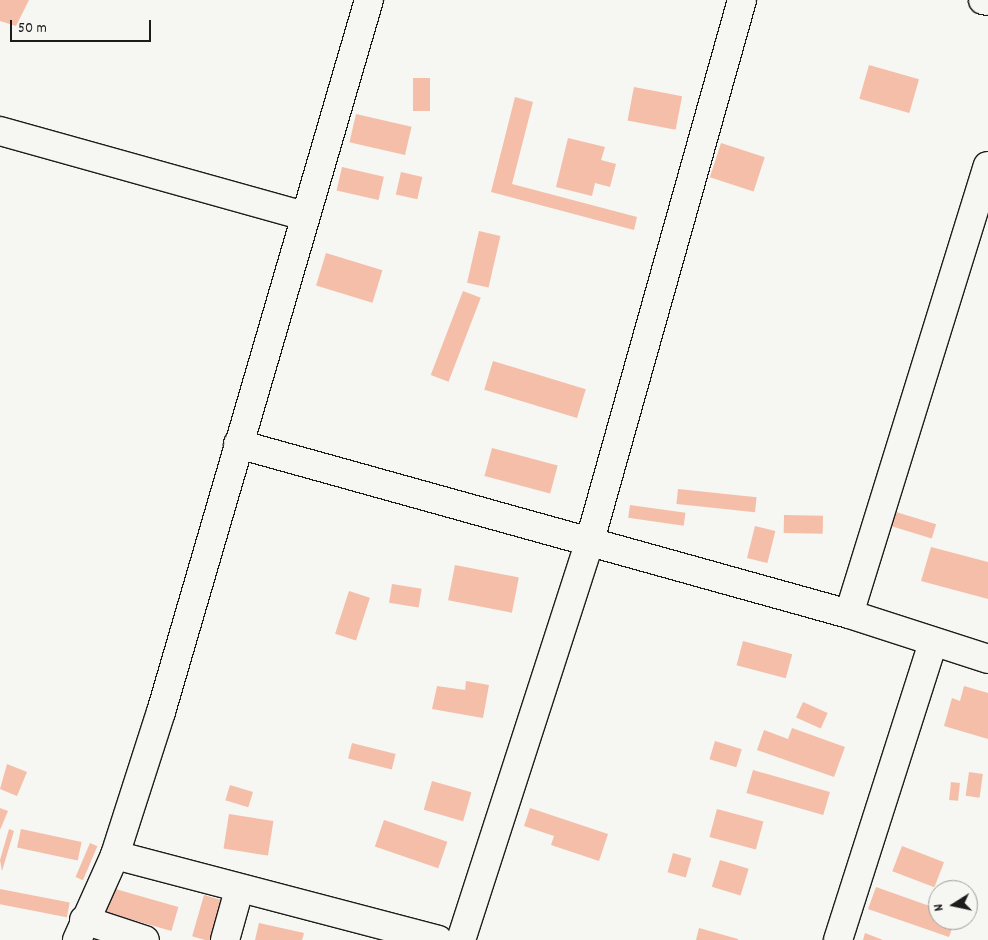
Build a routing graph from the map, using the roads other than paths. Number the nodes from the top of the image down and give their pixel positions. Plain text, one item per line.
1 (368, 0) edge
2 (742, 0) edge
3 (983, 0) edge
4 (988, 1) edge
5 (0, 131) edge
6 (988, 166) edge
7 (304, 216) junction
8 (238, 444) junction
9 (589, 544) junction
10 (849, 614) junction
11 (933, 644) junction
12 (988, 659) edge
13 (114, 855) junction
14 (239, 890) junction
15 (80, 930) edge
16 (429, 939) edge
17 (145, 940) edge
18 (225, 940) edge
19 (461, 940) edge
20 (838, 940) edge

1 - 7 street
2 - 9 street
3 - 4 street
5 - 7 street
6 - 10 street
7 - 8 street
8 - 9 street
8 - 13 street
9 - 10 street
9 - 19 street
10 - 11 street
11 - 12 street
11 - 20 street
13 - 14 street
13 - 15 street
14 - 16 street
14 - 18 street
15 - 17 street

